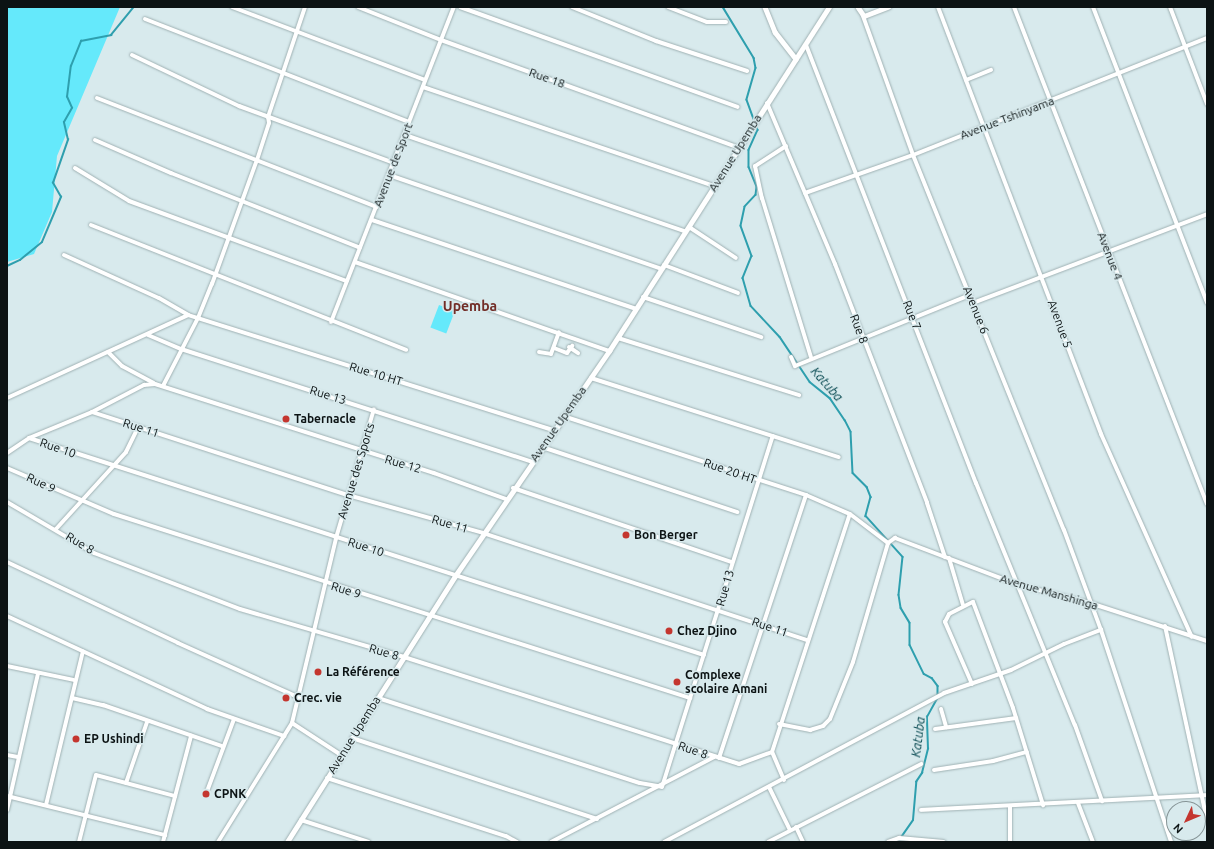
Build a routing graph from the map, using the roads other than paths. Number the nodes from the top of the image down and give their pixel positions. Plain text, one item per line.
1 (232, 7) edge
2 (305, 7) edge
3 (358, 7) edge
4 (454, 7) edge
5 (460, 7) edge
6 (572, 7) edge
7 (668, 7) edge
8 (765, 7) edge
9 (829, 7) edge
10 (858, 7) edge
11 (888, 7) edge
12 (938, 7) edge
13 (1014, 7) edge
14 (1094, 7) edge
15 (1170, 7) edge
16 (863, 16) junction
17 (145, 19) dead end
18 (726, 22) dead end
19 (297, 31) junction
20 (1207, 38) edge
21 (441, 40) junction
22 (806, 45) junction
23 (1186, 48) junction
24 (132, 55) dead end
25 (796, 59) junction
26 (991, 70) dead end
27 (747, 71) dead end
28 (283, 74) junction
29 (1120, 74) junction
30 (425, 80) junction
31 (966, 80) junction
32 (424, 87) junction
33 (97, 98) dead end
34 (1052, 101) junction
35 (767, 103) junction
36 (1207, 104) edge
37 (738, 107) dead end
38 (268, 117) junction
39 (409, 122) junction
40 (984, 126) junction
41 (405, 134) junction
42 (95, 140) dead end
43 (786, 146) junction
44 (738, 147) junction
45 (913, 155) junction
46 (257, 160) junction
47 (394, 163) junction
48 (75, 168) dead end
49 (390, 175) junction
50 (856, 176) junction
51 (714, 186) junction
52 (805, 193) junction
53 (242, 200) junction
54 (377, 208) junction
55 (1207, 214) edge
56 (372, 220) junction
57 (91, 226) dead end
58 (1177, 226) junction
59 (687, 229) junction
60 (229, 238) junction
61 (360, 248) junction
62 (1108, 252) junction
63 (64, 255) dead end
64 (736, 258) dead end
65 (355, 262) junction
66 (663, 267) junction
67 (214, 276) junction
68 (1042, 276) junction
69 (346, 281) junction
70 (738, 293) dead end
71 (970, 295) junction
72 (643, 297) junction
73 (973, 303) junction
74 (1207, 303) edge
75 (636, 310) junction
76 (188, 315) junction
77 (198, 318) junction
78 (914, 318) junction
79 (331, 322) junction
80 (559, 332) junction
81 (148, 335) junction
82 (761, 337) dead end
83 (618, 338) junction
84 (863, 338) junction
85 (554, 348) junction
86 (181, 349) junction
87 (406, 350) dead end
88 (610, 351) junction
89 (108, 352) junction
90 (539, 352) dead end
91 (578, 353) dead end
92 (791, 357) dead end
93 (811, 357) junction
94 (591, 378) junction
95 (155, 384) junction
96 (163, 386) junction
97 (799, 395) dead end
98 (7, 398) edge
99 (374, 409) junction
100 (92, 412) junction
101 (564, 416) junction
102 (138, 427) junction
103 (553, 430) junction
104 (774, 436) junction
105 (29, 438) junction
106 (542, 447) junction
107 (361, 452) junction
108 (7, 453) edge
109 (839, 457) dead end
110 (532, 462) junction
111 (114, 467) junction
112 (7, 468) edge
113 (760, 481) junction
114 (513, 488) junction
115 (806, 495) junction
116 (348, 496) junction
117 (506, 499) junction
118 (7, 502) edge
119 (82, 502) junction
120 (1207, 504) edge
121 (737, 512) dead end
122 (850, 514) junction
123 (56, 529) junction
124 (483, 533) junction
125 (336, 538) junction
126 (888, 543) junction
127 (947, 558) junction
128 (7, 562) edge
129 (732, 562) junction
130 (455, 576) junction
131 (324, 583) junction
132 (1019, 585) junction
133 (1090, 603) junction
134 (963, 605) junction
135 (719, 609) junction
136 (7, 616) edge
137 (430, 616) junction
138 (764, 625) junction
139 (1165, 626) junction
140 (1101, 630) junction
141 (314, 632) junction
142 (1192, 637) junction
143 (807, 640) junction
144 (1207, 641) edge
145 (83, 651) junction
146 (1044, 654) junction
147 (704, 655) junction
148 (404, 657) junction
149 (7, 666) edge
150 (38, 673) junction
151 (1000, 675) junction
152 (74, 680) junction
153 (972, 684) junction
154 (72, 698) junction
155 (300, 698) junction
156 (378, 698) junction
157 (690, 698) junction
158 (941, 709) dead end
159 (1016, 718) junction
160 (234, 719) junction
161 (147, 722) junction
162 (292, 723) junction
163 (779, 724) junction
164 (946, 727) junction
165 (935, 729) dead end
166 (191, 736) junction
167 (284, 736) junction
168 (352, 738) junction
169 (676, 744) junction
170 (222, 746) junction
171 (772, 752) junction
172 (1027, 752) junction
173 (7, 755) edge
174 (341, 755) junction
175 (18, 757) junction
176 (717, 758) junction
177 (921, 764) dead end
178 (934, 770) dead end
179 (327, 778) junction
180 (784, 780) junction
181 (126, 783) junction
182 (662, 787) junction
183 (769, 787) junction
184 (206, 794) dead end
185 (1207, 795) edge
186 (175, 796) junction
187 (1201, 796) junction
188 (8, 797) edge
189 (1156, 799) junction
190 (1102, 801) junction
191 (1078, 803) junction
192 (46, 805) junction
193 (1043, 805) junction
194 (1010, 807) junction
195 (7, 810) edge
196 (921, 810) dead end
197 (85, 816) junction
198 (597, 819) junction
199 (301, 820) junction
200 (1207, 820) edge
201 (796, 827) junction
202 (790, 830) junction
203 (165, 835) junction
204 (79, 842) edge
205 (163, 842) edge
206 (218, 842) edge
207 (287, 842) edge
208 (369, 842) edge
209 (517, 842) edge
210 (551, 842) edge
211 (664, 842) edge
212 (768, 842) edge
213 (803, 842) edge
214 (888, 842) edge
215 (926, 842) edge
216 (944, 842) edge
217 (1010, 842) edge
218 (1093, 842) edge
219 (1171, 842) edge

1 - 19 street
2 - 19 street
3 - 21 street, Rue 18
4 - 21 street, Avenue de Sport
5 - 37 street
6 - 27 street
7 - 18 street
8 - 25 street
9 - 22 street, Avenue Upemba
10 - 16 street
11 - 16 street
12 - 31 street, Avenue 5
13 - 34 street, Avenue 4
14 - 29 street
15 - 23 street
16 - 45 street, Avenue 6
17 - 28 street
19 - 28 street
19 - 30 street
20 - 23 street, Avenue Tshinyama
21 - 30 street, Avenue de Sport
21 - 44 street, Rue 18
22 - 25 street, Avenue Upemba
22 - 50 street, Rue 7
23 - 29 street, Avenue Tshinyama
23 - 36 street
24 - 38 street
25 - 35 street, Avenue Upemba
26 - 31 street
28 - 38 street
28 - 39 street
29 - 34 street, Avenue Tshinyama
29 - 58 street
30 - 32 street, Avenue de Sport
31 - 40 street, Avenue 5
32 - 39 street, Avenue de Sport
32 - 51 street
33 - 46 street
34 - 40 street, Avenue Tshinyama
34 - 62 street, Avenue 4
35 - 43 street, Rue 8
35 - 44 street, Avenue Upemba
38 - 46 street
38 - 47 street
39 - 41 street, Avenue de Sport
40 - 45 street, Avenue Tshinyama
40 - 68 street, Avenue 5
41 - 47 street, Avenue de Sport
41 - 59 street
42 - 53 street
43 - 52 street, Rue 8
43 - 93 street
44 - 51 street, Avenue Upemba
45 - 50 street, Avenue Tshinyama
45 - 71 street, Avenue 6
46 - 53 street
46 - 54 street
47 - 49 street, Avenue de Sport
48 - 60 street
49 - 54 street, Avenue de Sport
49 - 66 street
50 - 52 street, Avenue Tshinyama
50 - 78 street, Rue 7
51 - 59 street, Avenue Upemba
52 - 84 street, Rue 8
53 - 60 street
53 - 61 street
54 - 56 street, Avenue de Sport
55 - 58 street
56 - 61 street, Avenue de Sport
56 - 75 street
57 - 67 street
58 - 62 street
58 - 74 street
59 - 64 street
59 - 66 street, Avenue Upemba
60 - 67 street
60 - 69 street
61 - 65 street, Avenue de Sport
62 - 68 street
62 - 120 street, Avenue 4
63 - 76 street, Rue 10 HT
65 - 69 street, Avenue de Sport
65 - 80 street
66 - 70 street
66 - 72 street, Avenue Upemba
67 - 77 street
67 - 79 street
68 - 73 street
68 - 142 street, Avenue 5
69 - 79 street, Avenue de Sport
71 - 73 street, Avenue 6
71 - 78 street
72 - 75 street, Avenue Upemba
72 - 82 street
73 - 133 street, Avenue 6
75 - 83 street, Avenue Upemba
76 - 77 street, Rue 10 HT
76 - 81 street
77 - 86 street
77 - 103 street, Rue 10 HT
78 - 84 street
78 - 132 street, Rue 7
79 - 87 street
80 - 85 street
80 - 88 street
81 - 86 street, Rue 13
81 - 89 street
83 - 88 street, Avenue Upemba
83 - 97 street
84 - 93 street
84 - 127 street, Rue 8
85 - 90 street
85 - 91 street
86 - 96 street
86 - 99 street, Rue 13
88 - 94 street, Avenue Upemba
89 - 95 street
89 - 98 street
92 - 93 street
94 - 101 street, Avenue Upemba
94 - 104 street
95 - 96 street, Rue 12
95 - 100 street
96 - 107 street, Rue 12
99 - 107 street, Avenue des Sports
99 - 110 street, Rue 13
100 - 102 street, Rue 11
100 - 105 street
101 - 103 street, Avenue Upemba
101 - 113 street, Rue 20 HT
102 - 111 street
102 - 116 street, Rue 11
103 - 106 street, Avenue Upemba
104 - 109 street
104 - 113 street, Rue 13
105 - 108 street
105 - 111 street, Rue 10
106 - 110 street, Avenue Upemba
106 - 121 street
107 - 116 street, Avenue des Sports
107 - 117 street, Rue 12
110 - 114 street, Avenue Upemba
111 - 119 street
111 - 125 street, Rue 10
112 - 119 street, Rue 9
113 - 115 street, Rue 20 HT
113 - 129 street, Rue 13
114 - 117 street, Avenue Upemba
114 - 129 street
115 - 122 street, Rue 20 HT
115 - 138 street
116 - 124 street, Rue 11
116 - 125 street, Avenue des Sports
117 - 124 street, Avenue Upemba
118 - 123 street, Rue 8
119 - 123 street
119 - 131 street, Rue 9
122 - 126 street, Rue 20 HT
122 - 143 street
123 - 141 street, Rue 8
124 - 130 street, Avenue Upemba
124 - 135 street, Rue 11
125 - 130 street, Rue 10
125 - 131 street, Avenue des Sports
126 - 127 street, Avenue Manshinga
126 - 163 street
127 - 132 street, Avenue Manshinga
127 - 134 street, Rue 8
128 - 155 street
129 - 135 street, Rue 13
130 - 137 street, Avenue Upemba
130 - 147 street, Rue 10
131 - 137 street, Rue 9
131 - 141 street, Avenue des Sports
132 - 133 street, Avenue Manshinga
132 - 146 street, Rue 7
133 - 139 street, Avenue Manshinga
133 - 140 street, Avenue 6
134 - 151 street
134 - 153 street
135 - 138 street, Rue 11
135 - 147 street, Rue 13
136 - 145 street
137 - 148 street, Avenue Upemba
137 - 157 street, Rue 9
138 - 143 street, Rue 11
138 - 176 street
139 - 142 street, Avenue Manshinga
139 - 187 street
140 - 146 street
140 - 189 street, Avenue 6
141 - 148 street, Rue 8
141 - 155 street, Avenue des Sports
142 - 144 street, Avenue Manshinga
143 - 163 street
145 - 152 street
145 - 160 street
146 - 151 street
146 - 190 street, Rue 7
147 - 157 street, Rue 13
148 - 156 street, Avenue Upemba
148 - 169 street, Rue 8
149 - 150 street
150 - 152 street
150 - 175 street
151 - 153 street
151 - 159 street
152 - 154 street
153 - 180 street
154 - 161 street
154 - 192 street
155 - 162 street, Avenue des Sports
156 - 168 street, Avenue Upemba
156 - 182 street
157 - 169 street, Rue 13
158 - 164 street
159 - 164 street
159 - 172 street
160 - 167 street
160 - 170 street
161 - 166 street
161 - 181 street
162 - 167 street, Avenue des Sports
162 - 174 street
163 - 171 street
164 - 165 street
166 - 170 street
166 - 186 street
167 - 206 street, Avenue des Sports
168 - 174 street, Avenue Upemba
168 - 198 street
169 - 176 street, Rue 8
169 - 182 street, Rue 13
170 - 184 street
171 - 176 street, Rue 8
171 - 180 street
172 - 178 street
172 - 193 street
173 - 175 street
174 - 179 street, Avenue Upemba
175 - 188 street
176 - 182 street
177 - 201 street
179 - 199 street, Avenue Upemba
179 - 209 street
180 - 183 street
181 - 186 street
181 - 197 street
182 - 198 street
183 - 202 street
183 - 211 street
185 - 187 street
186 - 203 street
187 - 189 street
187 - 200 street
188 - 192 street
188 - 195 street
189 - 190 street
189 - 219 street, Avenue 6
190 - 191 street
191 - 193 street
191 - 218 street
192 - 197 street
193 - 194 street
194 - 196 street
194 - 217 street
197 - 203 street
197 - 204 street
198 - 210 street
199 - 207 street, Avenue Upemba
199 - 208 street
201 - 202 street
201 - 213 street
202 - 212 street
203 - 205 street
214 - 215 street
215 - 216 street

